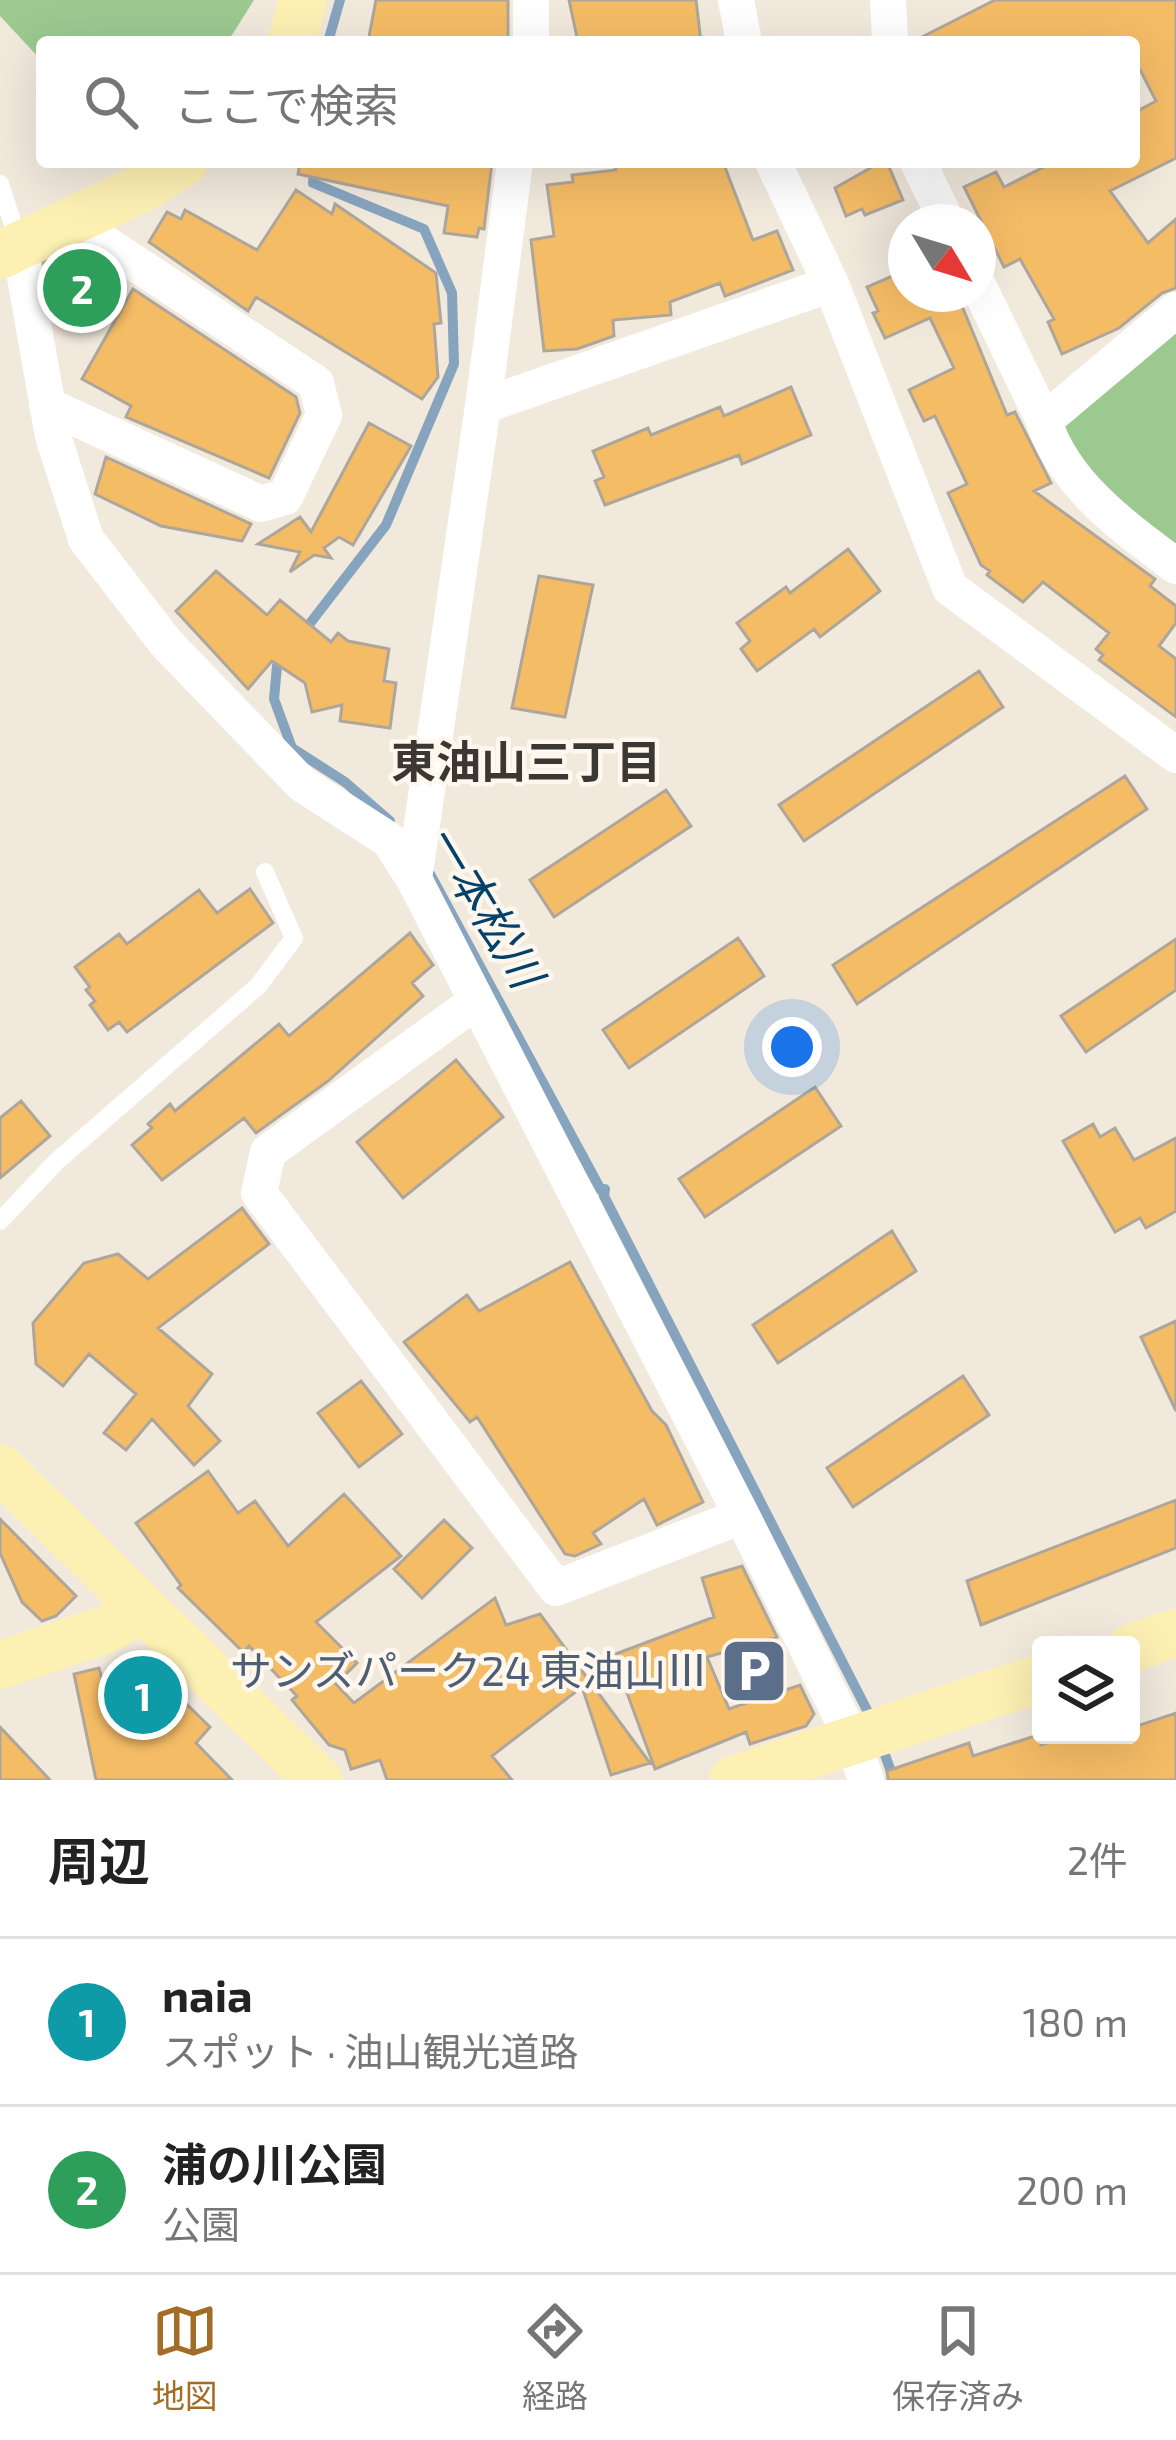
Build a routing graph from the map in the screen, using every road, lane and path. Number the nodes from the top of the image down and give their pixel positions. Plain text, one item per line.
1 (303, 0) edge
2 (531, 0) edge
3 (736, 0) edge
4 (888, 0) edge
5 (294, 36) edge
6 (531, 36) edge
7 (743, 36) edge
8 (890, 36) edge
9 (172, 168) edge
10 (514, 168) edge
11 (776, 168) edge
12 (921, 168) edge
13 (0, 184) edge
14 (938, 204) edge
15 (70, 220) junction
16 (9, 249) edge
17 (832, 284) junction
18 (1176, 310) edge
19 (991, 312) edge
20 (47, 405) junction
21 (483, 406) junction
22 (1044, 421) junction
23 (1176, 566) edge
24 (1176, 755) edge
25 (265, 872) dead end
26 (415, 875) junction
27 (474, 1003) junction
28 (0, 1222) edge
29 (0, 1468) edge
30 (742, 1516) junction
31 (140, 1610) junction
32 (1176, 1633) edge
33 (1140, 1645) edge
34 (0, 1665) edge
35 (1032, 1682) edge
36 (870, 1749) edge
37 (318, 1780) edge
38 (733, 1780) edge

1 - 5 street
2 - 6 street
3 - 7 street
4 - 8 street
9 - 15 street
10 - 21 street
11 - 17 street
12 - 14 street
13 - 16 lane
15 - 16 street
15 - 20 street
16 - 20 street
17 - 21 street
17 - 24 street
18 - 22 street
19 - 22 street
20 - 26 street
21 - 26 street
22 - 23 street
25 - 28 lane
26 - 27 street
27 - 30 street
27 - 30 street
29 - 31 street
30 - 36 street
31 - 34 street
31 - 37 street
32 - 33 street
35 - 36 street
36 - 38 street

